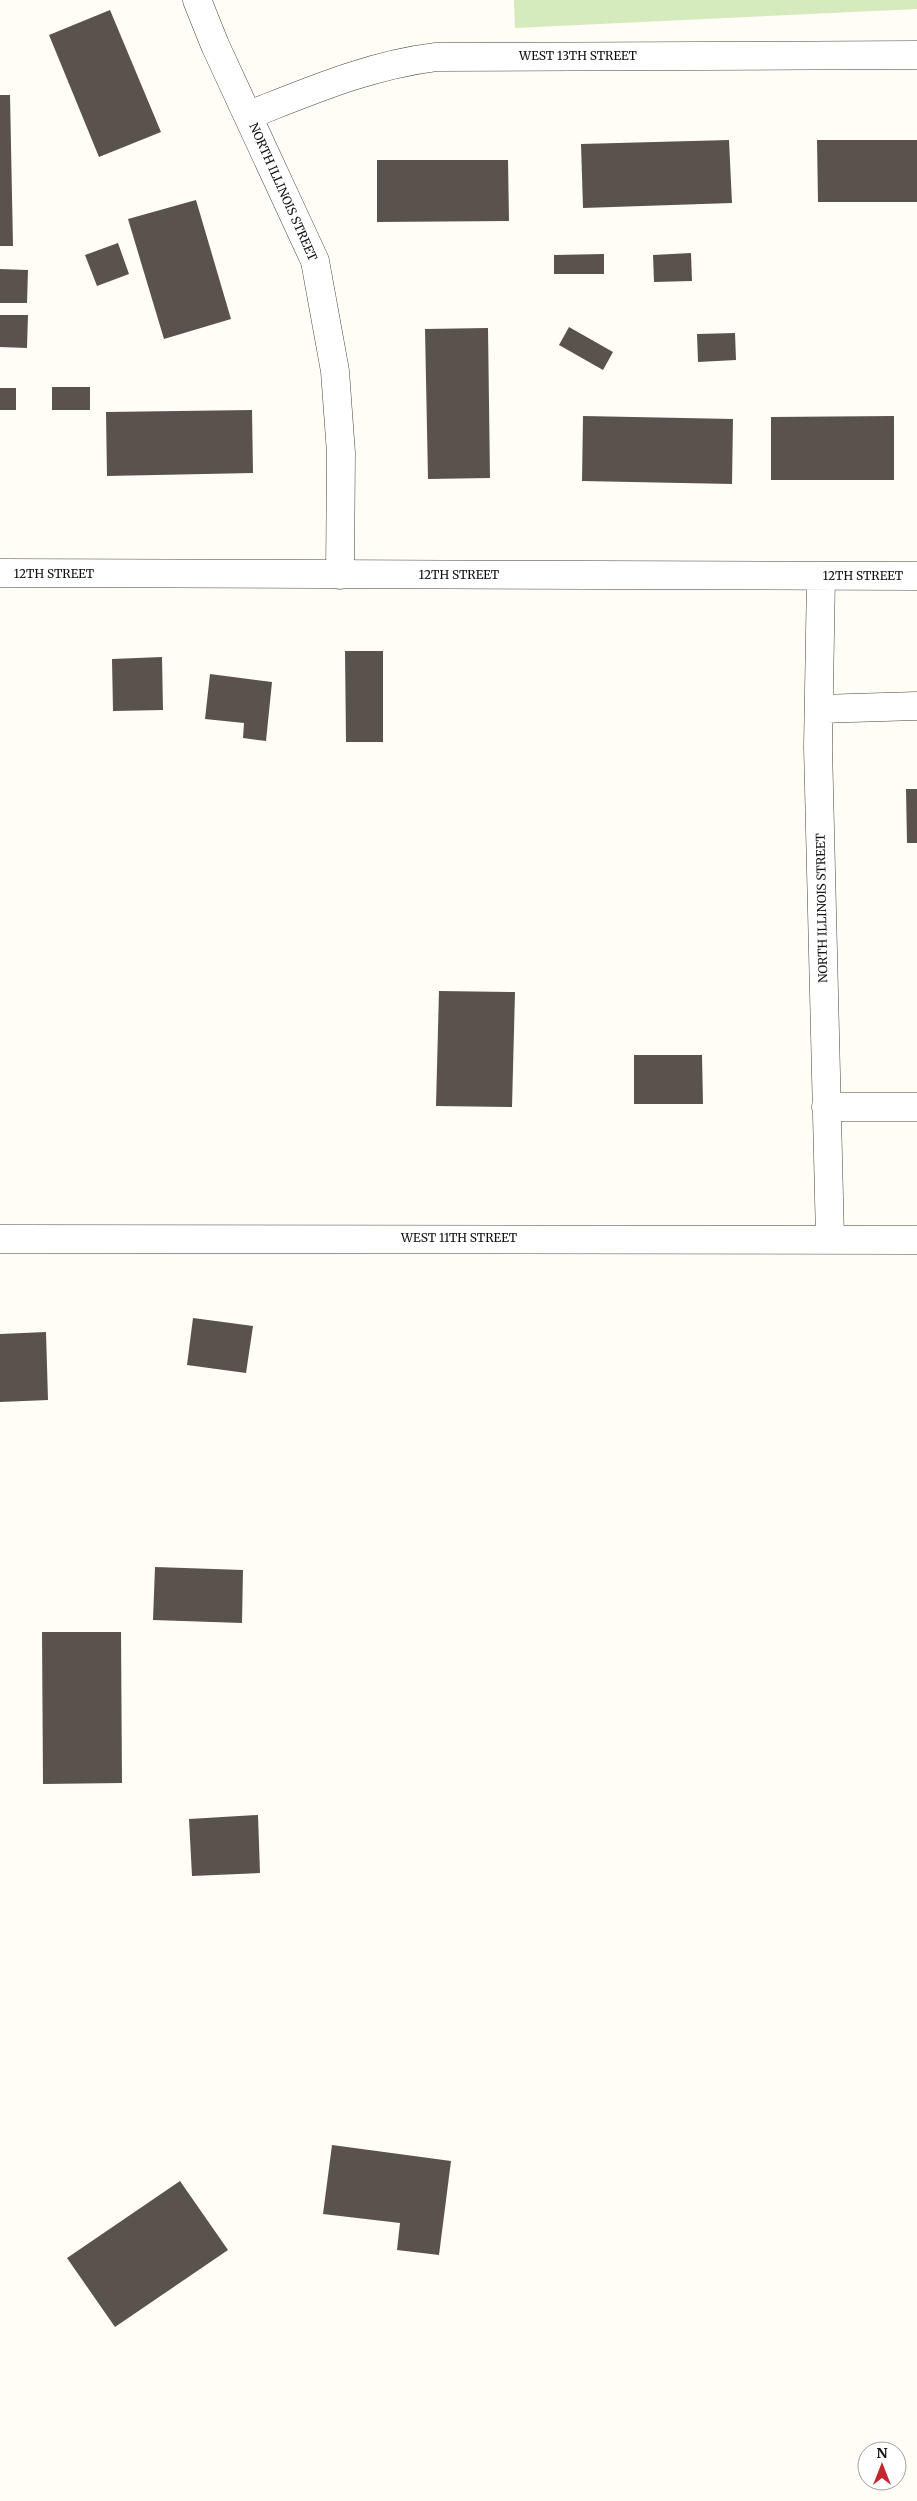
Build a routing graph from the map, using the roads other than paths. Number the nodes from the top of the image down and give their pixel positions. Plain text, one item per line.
1 (197, 0) edge
2 (917, 55) edge
3 (249, 115) junction
4 (0, 574) edge
5 (340, 574) junction
6 (917, 576) edge
7 (821, 577) junction
8 (917, 706) edge
9 (818, 709) junction
10 (826, 1107) junction
11 (917, 1107) edge
12 (830, 1238) junction
13 (0, 1239) edge
14 (917, 1240) edge

1 - 3 street, NORTH ILLINOIS STREET
2 - 3 street, WEST 13TH STREET
3 - 5 street, NORTH ILLINOIS STREET
4 - 5 street, 12TH STREET
5 - 7 street, 12TH STREET
6 - 7 street, 12TH STREET
7 - 9 street, NORTH ILLINOIS STREET
8 - 9 street
9 - 10 street, NORTH ILLINOIS STREET
10 - 11 street
10 - 12 street, NORTH ILLINOIS STREET
12 - 13 street, WEST 11TH STREET
12 - 14 street, WEST 11TH STREET

